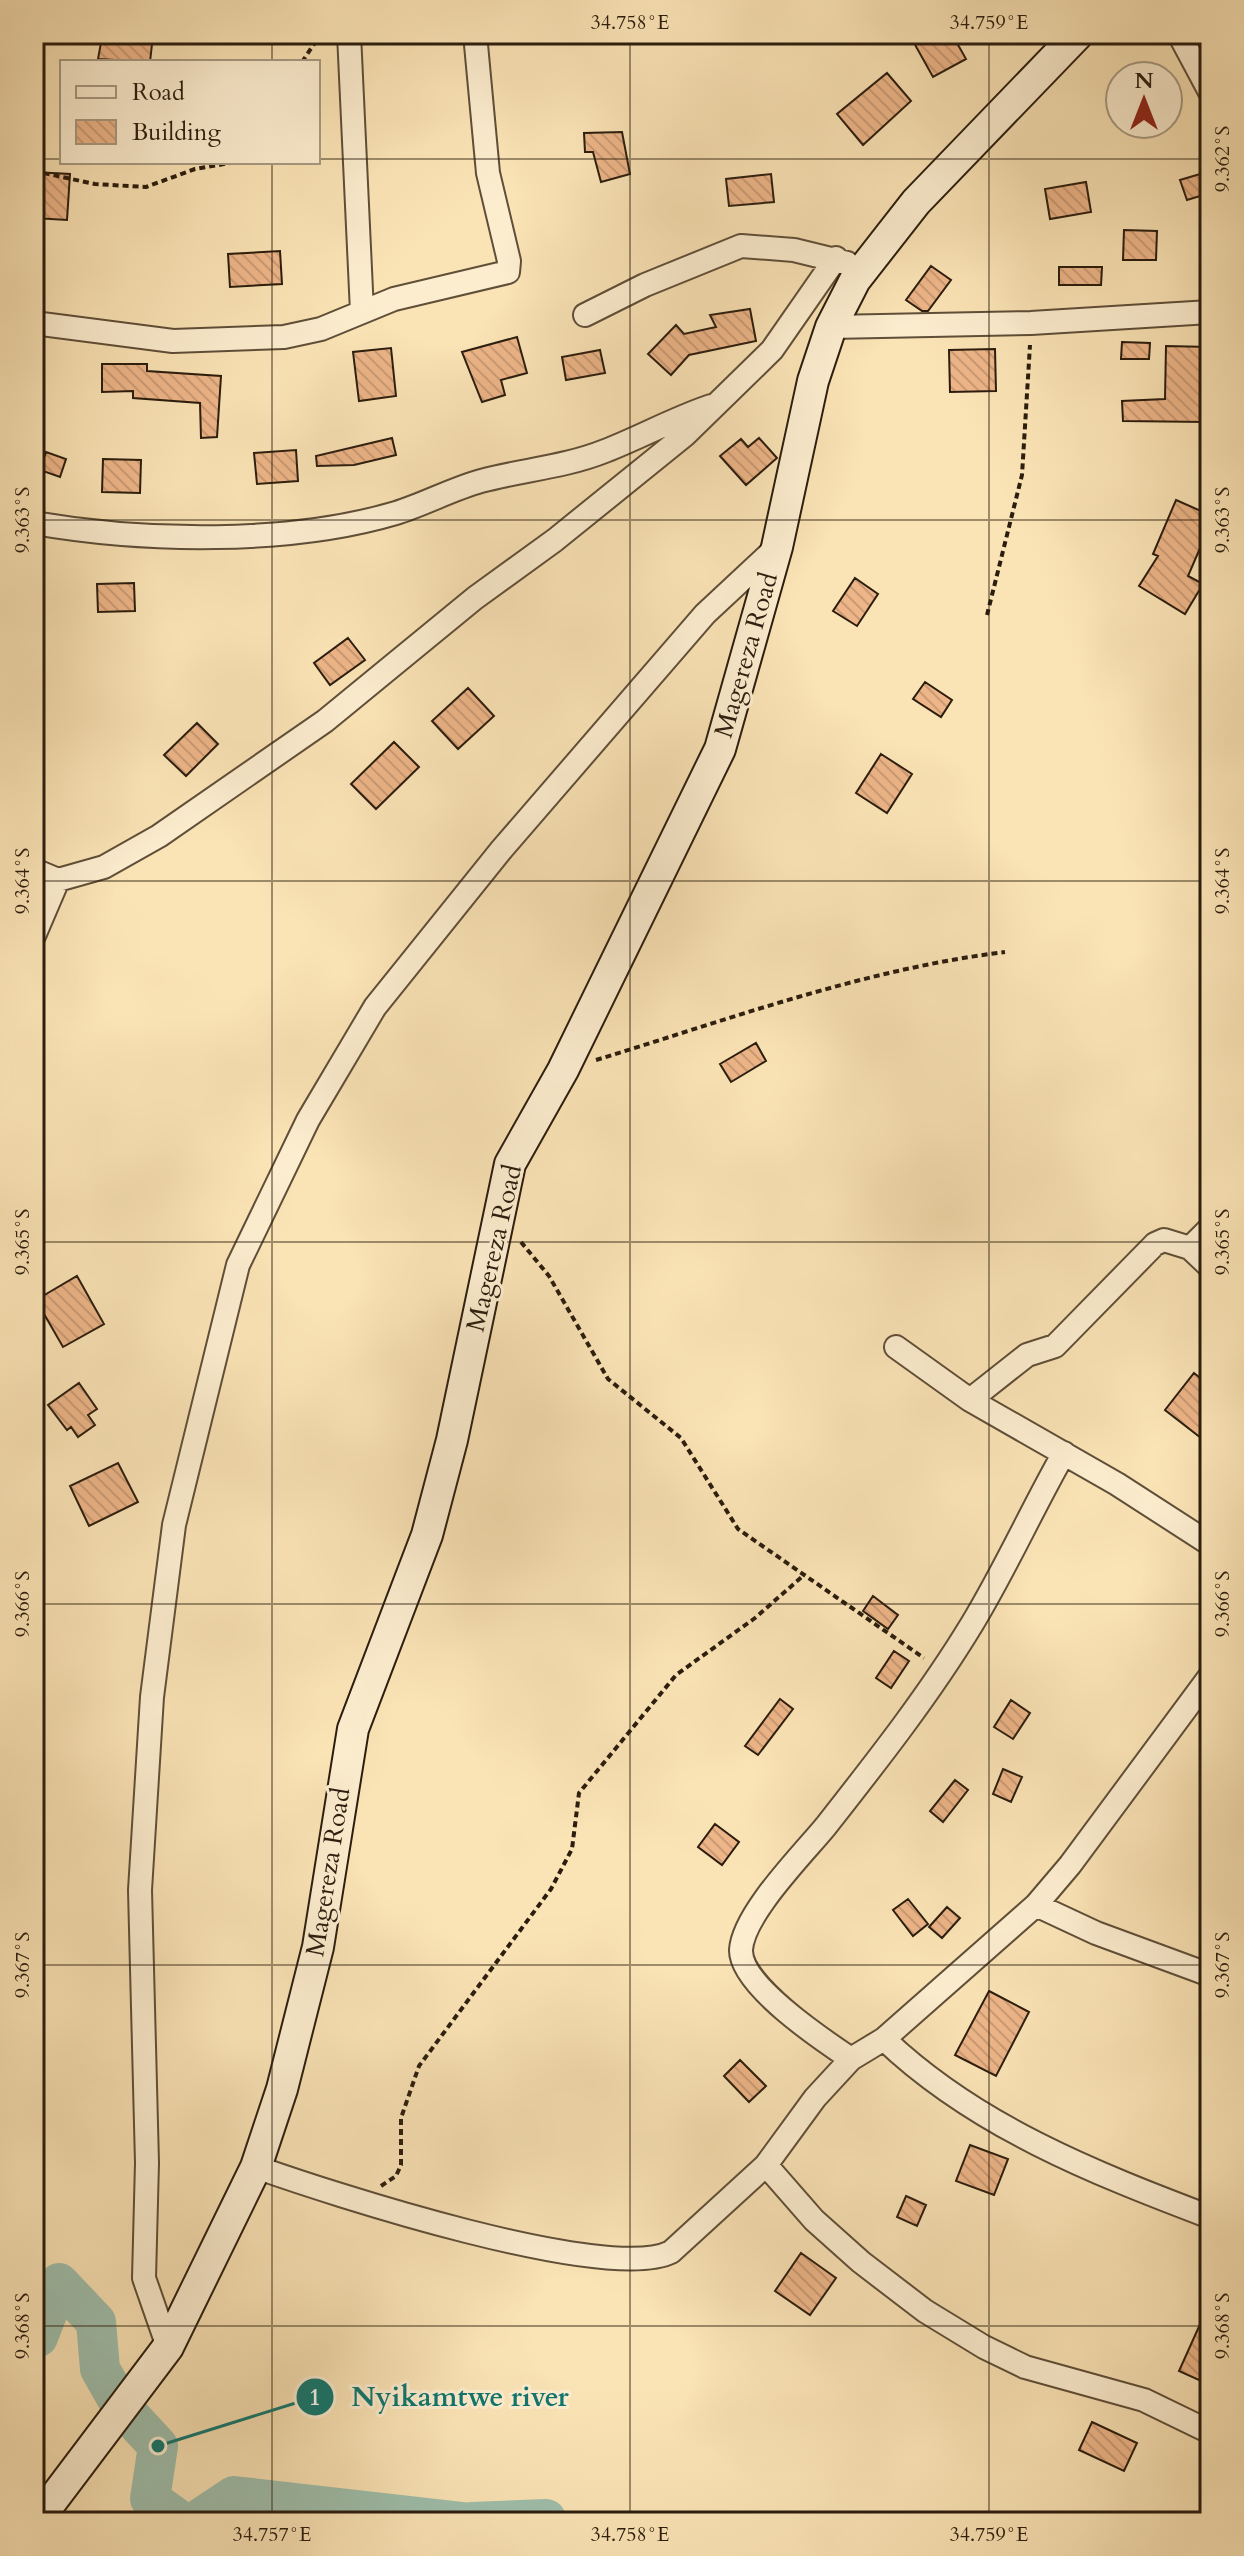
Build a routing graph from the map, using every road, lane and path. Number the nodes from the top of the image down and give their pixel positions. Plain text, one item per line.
1 (336, 34) edge
2 (349, 34) edge
3 (475, 34) edge
4 (1078, 34) edge
5 (1179, 34) edge
6 (303, 60) edge
7 (1210, 92) edge
8 (224, 164) edge
9 (34, 171) edge
10 (849, 264) junction
11 (362, 312) junction
12 (1210, 312) edge
13 (585, 315) dead end
14 (34, 323) edge
15 (1031, 323) junction
16 (831, 327) junction
17 (715, 405) junction
18 (34, 523) edge
19 (777, 547) junction
20 (987, 615) dead end
21 (34, 870) edge
22 (58, 880) junction
23 (34, 936) edge
24 (1005, 952) dead end
25 (563, 1070) junction
26 (497, 1216) junction
27 (1210, 1228) edge
28 (1190, 1248) junction
29 (1210, 1267) edge
30 (896, 1347) dead end
31 (970, 1400) junction
32 (1064, 1453) junction
33 (1210, 1544) edge
34 (804, 1575) junction
35 (942, 1671) junction
36 (1210, 1676) edge
37 (1036, 1905) junction
38 (1210, 1975) edge
39 (884, 2039) junction
40 (851, 2059) junction
41 (766, 2165) junction
42 (256, 2167) junction
43 (360, 2202) junction
44 (1210, 2217) edge
45 (168, 2347) junction
46 (1210, 2432) edge
47 (36, 2522) edge

1 - 6 path
2 - 11 street
3 - 11 street
4 - 10 street, Magereza Road
5 - 7 street
8 - 9 path
10 - 13 street
10 - 16 street, Magereza Road
10 - 17 street
11 - 14 street
12 - 15 street
15 - 16 street
15 - 20 path
16 - 19 street, Magereza Road
17 - 18 street
17 - 22 street
19 - 25 street, Magereza Road
19 - 45 street
21 - 22 street
22 - 23 street
24 - 25 path
25 - 26 street, Magereza Road
26 - 34 path
26 - 42 street, Magereza Road
27 - 28 street
28 - 29 street
28 - 31 street
30 - 31 street
31 - 32 street
32 - 33 street
32 - 35 street
34 - 35 path
34 - 43 path
35 - 40 street
36 - 37 street
37 - 38 street
37 - 39 street
39 - 40 street
39 - 44 street
40 - 41 street
41 - 43 street
41 - 46 street
42 - 43 street
42 - 45 street, Magereza Road
45 - 47 street, Magereza Road

